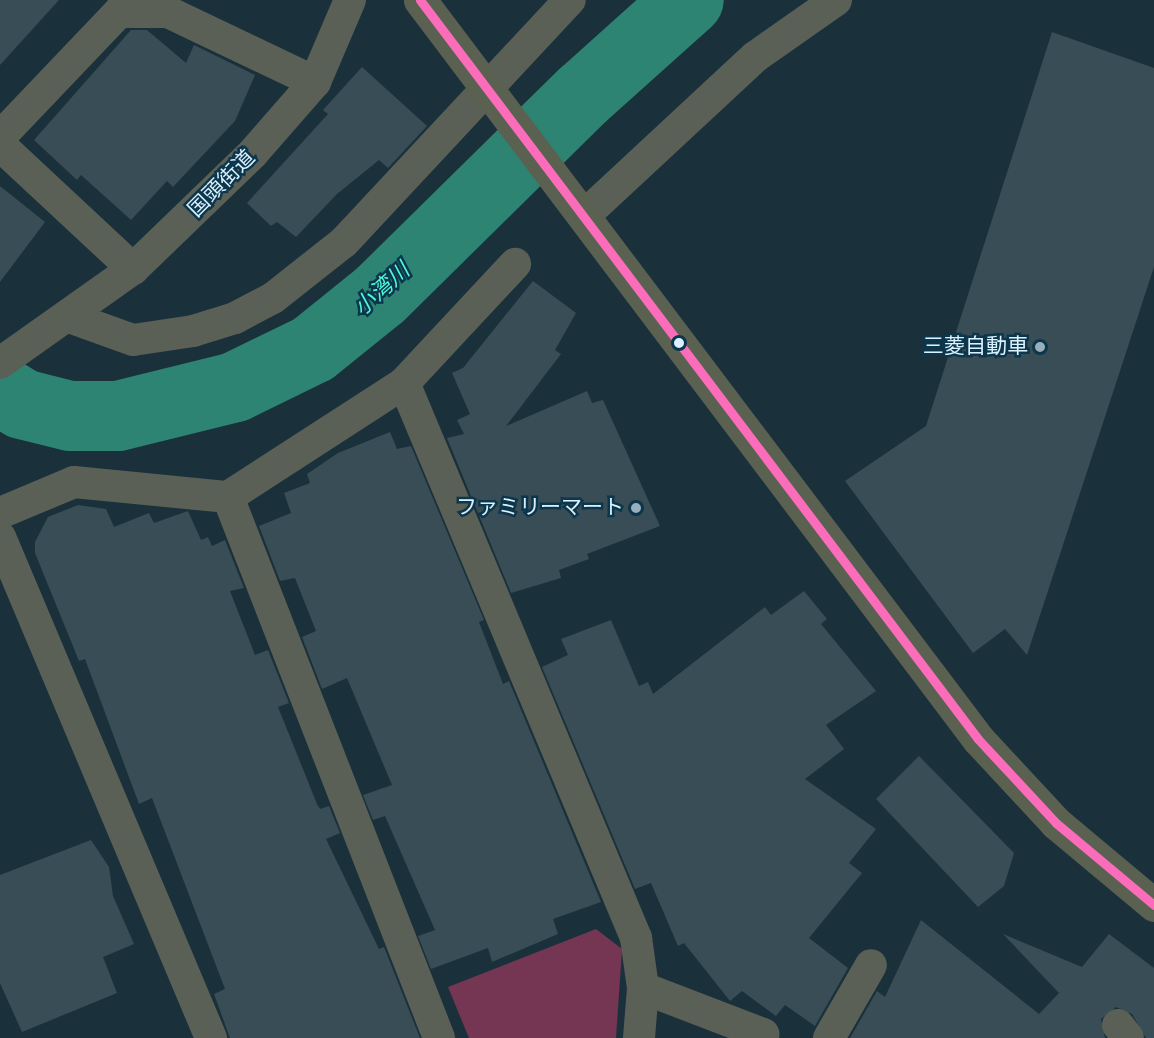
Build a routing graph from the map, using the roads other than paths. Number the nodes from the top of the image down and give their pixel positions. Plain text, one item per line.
1 (350, 0) edge
2 (420, 0) edge
3 (570, 0) edge
4 (836, 0) edge
5 (315, 82) junction
6 (0, 137) edge
7 (0, 145) edge
8 (585, 215) junction
9 (515, 264) dead end
10 (133, 269) junction
11 (59, 324) junction
12 (0, 363) edge
13 (404, 383) junction
14 (228, 497) junction
15 (0, 513) edge
16 (0, 537) edge
17 (1154, 906) edge
18 (871, 965) dead end
19 (643, 988) junction
20 (766, 1037) edge
21 (211, 1038) edge
22 (439, 1038) edge
23 (639, 1038) edge
24 (829, 1038) edge

1 - 5 street, 国頭街道
2 - 8 street
3 - 11 street
4 - 8 street
5 - 6 street
5 - 10 street, 国頭街道
7 - 10 street
8 - 17 street
9 - 13 street
10 - 11 street, 国頭街道
11 - 12 street, 国頭街道
13 - 14 street
13 - 19 street
14 - 15 street
14 - 22 street
16 - 21 street
18 - 24 street
19 - 20 street
19 - 23 street

